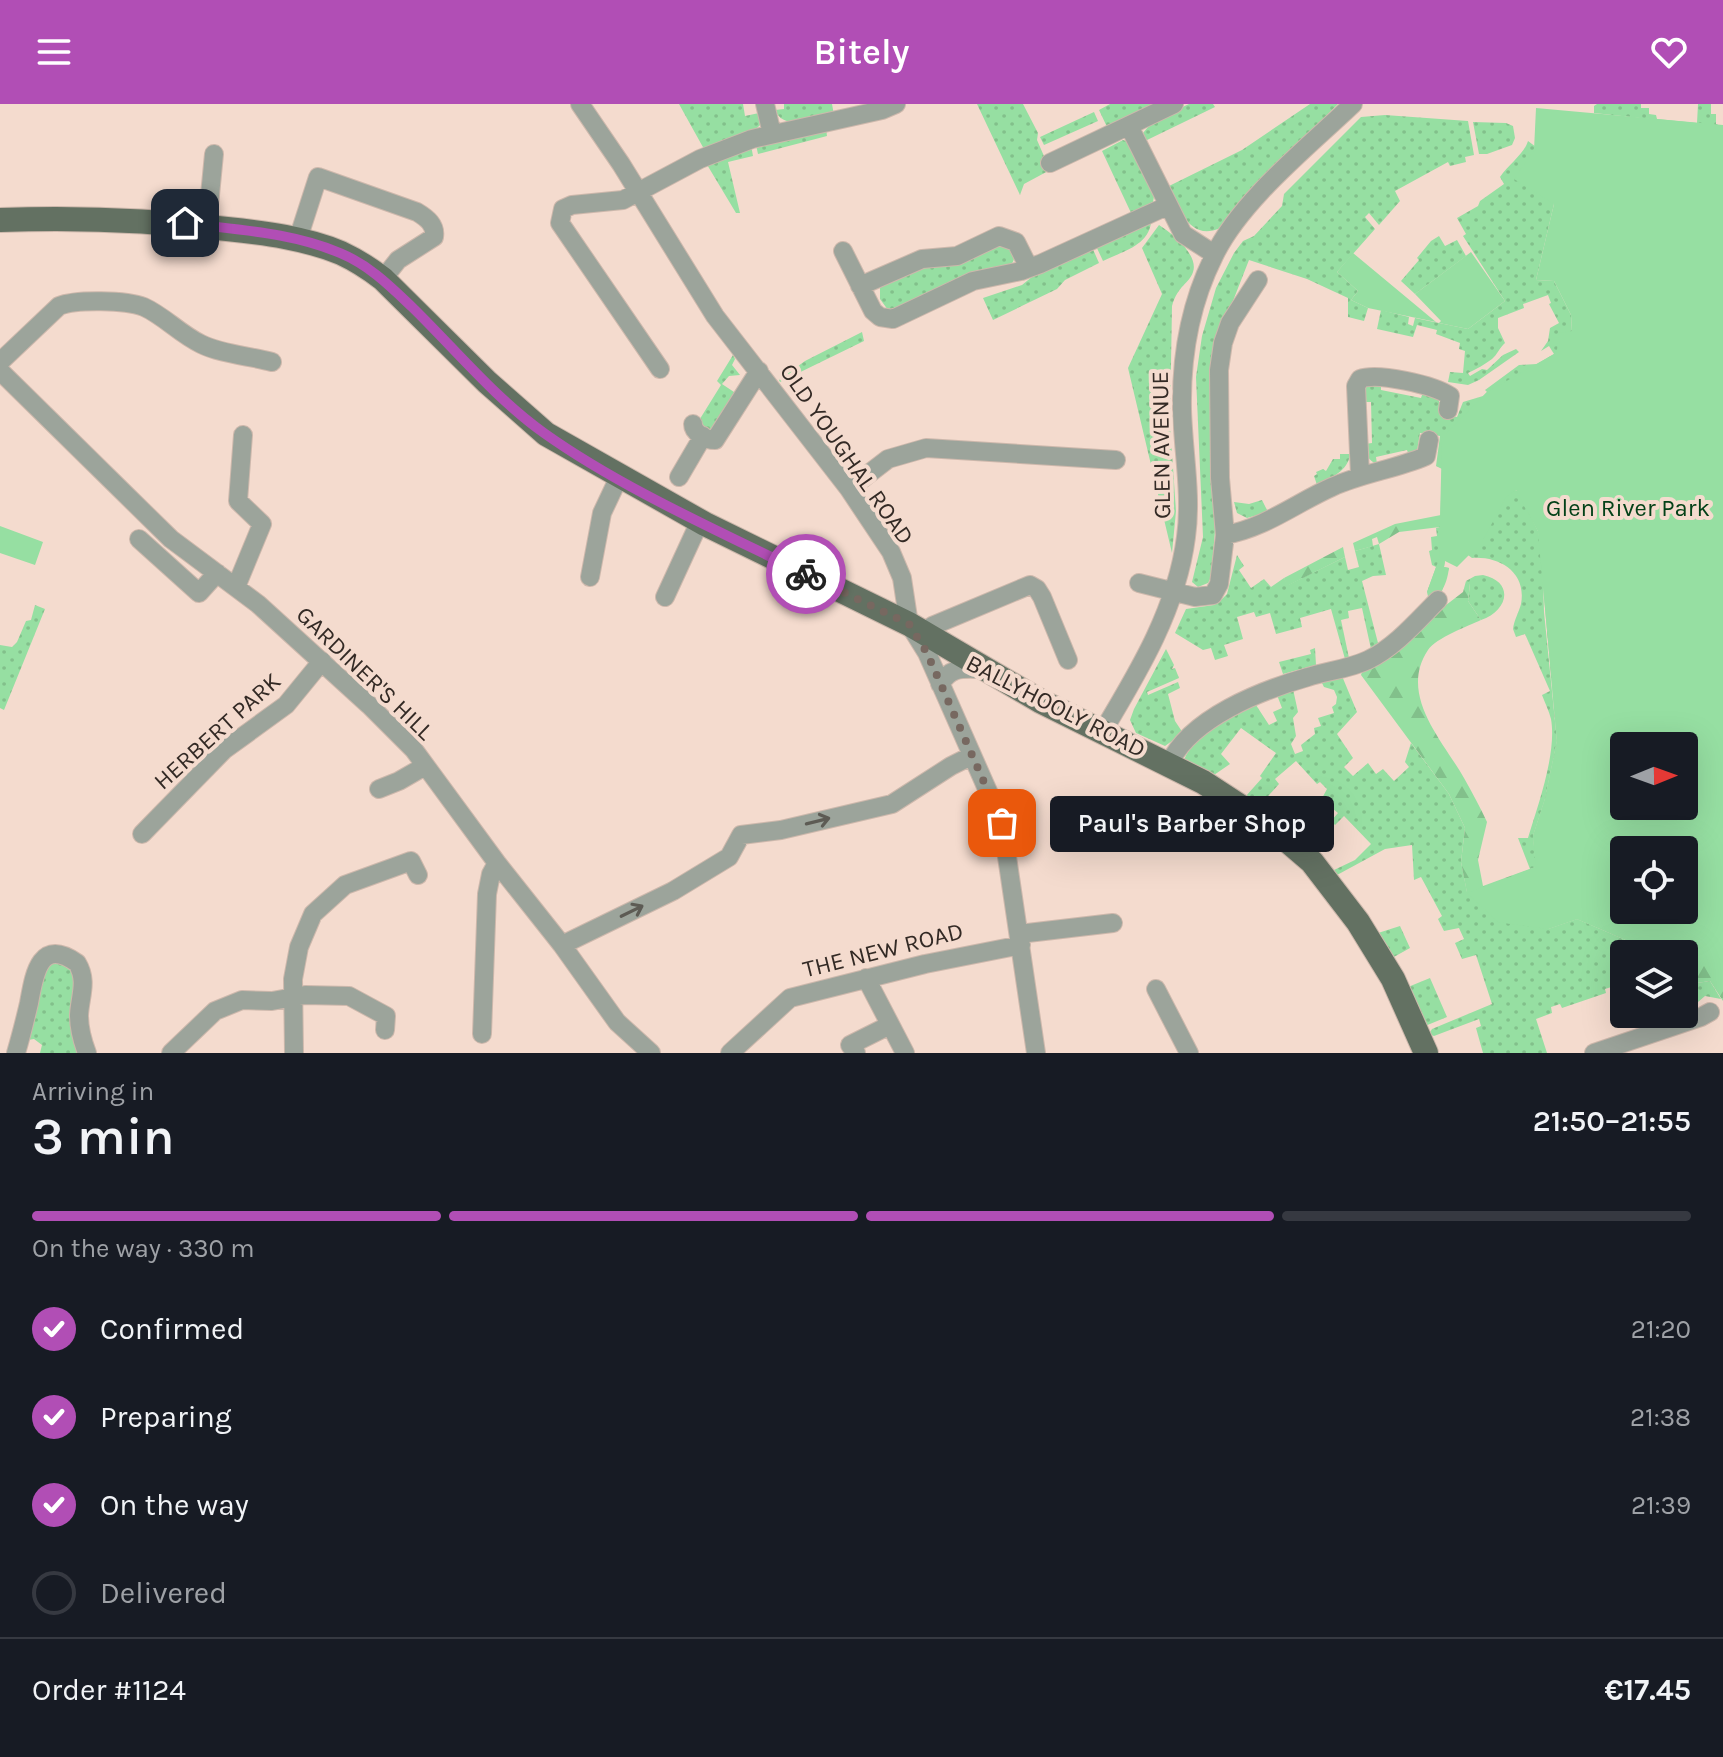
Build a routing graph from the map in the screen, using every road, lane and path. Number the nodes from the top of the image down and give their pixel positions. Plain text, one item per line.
1 (580, 104) edge
2 (765, 104) edge
3 (896, 104) edge
4 (1174, 104) edge
5 (1353, 104) edge
6 (1129, 126) junction
7 (772, 134) junction
8 (214, 154) dead end
9 (1050, 163) dead end
10 (639, 193) junction
11 (1167, 206) junction
12 (0, 220) edge
13 (207, 226) junction
14 (298, 239) junction
15 (843, 251) dead end
16 (1214, 254) junction
17 (1029, 268) junction
18 (383, 279) junction
19 (1258, 280) dead end
20 (860, 286) junction
21 (0, 362) edge
22 (272, 362) dead end
23 (660, 369) dead end
24 (0, 371) edge
25 (759, 371) junction
26 (1448, 410) dead end
27 (243, 435) dead end
28 (1429, 440) dead end
29 (1116, 460) dead end
30 (1360, 475) junction
31 (619, 477) junction
32 (679, 477) dead end
33 (849, 489) junction
34 (700, 521) junction
35 (1225, 535) junction
36 (139, 539) dead end
37 (217, 573) junction
38 (590, 577) dead end
39 (1139, 583) dead end
40 (236, 587) junction
41 (1173, 592) junction
42 (665, 597) dead end
43 (1438, 600) dead end
44 (918, 630) junction
45 (1068, 660) dead end
46 (322, 661) junction
47 (982, 669) junction
48 (940, 684) junction
49 (1103, 731) junction
50 (971, 756) junction
51 (1169, 764) junction
52 (425, 766) junction
53 (379, 789) dead end
54 (142, 834) dead end
55 (497, 863) junction
56 (418, 875) dead end
57 (1113, 923) dead end
58 (1020, 939) junction
59 (562, 945) junction
60 (866, 978) junction
61 (1156, 989) dead end
62 (292, 996) junction
63 (1710, 1012) dead end
64 (890, 1025) junction
65 (385, 1030) dead end
66 (482, 1034) dead end
67 (1622, 1048) edge
68 (16, 1053) edge
69 (87, 1053) edge
70 (171, 1053) edge
71 (294, 1053) edge
72 (651, 1053) edge
73 (730, 1053) edge
74 (856, 1053) edge
75 (905, 1053) edge
76 (1036, 1053) edge
77 (1189, 1053) edge
78 (1426, 1053) edge
79 (1594, 1053) edge

1 - 10 street, OLD YOUGHAL ROAD
2 - 7 street
3 - 7 street
4 - 6 street
5 - 16 street, GLEN AVENUE
6 - 9 street
6 - 11 street
7 - 10 street
8 - 13 street
10 - 23 street
10 - 25 street, OLD YOUGHAL ROAD
11 - 16 street
11 - 17 street
12 - 13 main road, BALLYHOOLY ROAD
13 - 14 main road, BALLYHOOLY ROAD
14 - 18 main road, BALLYHOOLY ROAD
14 - 18 street
15 - 20 street
16 - 41 street, GLEN AVENUE
17 - 20 street
17 - 20 street
18 - 31 main road, BALLYHOOLY ROAD
19 - 35 street
21 - 22 street
24 - 37 street, GARDINER'S HILL
25 - 32 street
25 - 33 street, OLD YOUGHAL ROAD
26 - 30 street
27 - 40 street
28 - 30 street
29 - 33 street
30 - 35 street
31 - 34 main road, BALLYHOOLY ROAD
31 - 38 street
33 - 44 street, OLD YOUGHAL ROAD
34 - 42 street
34 - 44 main road, BALLYHOOLY ROAD
35 - 41 street
36 - 37 street
37 - 40 street, GARDINER'S HILL
39 - 41 street
40 - 46 street, GARDINER'S HILL
41 - 49 street, GLEN AVENUE
43 - 51 street
44 - 45 street
44 - 47 main road, BALLYHOOLY ROAD
44 - 48 street, OLD YOUGHAL ROAD
46 - 52 street, GARDINER'S HILL
46 - 54 street, HERBERT PARK
47 - 48 street
47 - 49 main road, BALLYHOOLY ROAD
48 - 50 street, OLD YOUGHAL ROAD
49 - 51 main road, BALLYHOOLY ROAD
50 - 58 street, OLD YOUGHAL ROAD
59 -> 50 street
51 - 78 main road, BALLYHOOLY ROAD
52 - 53 street
52 - 55 street, GARDINER'S HILL
55 - 59 street, GARDINER'S HILL
55 - 66 street
56 - 62 street
57 - 58 street, THE NEW ROAD
58 - 60 street, THE NEW ROAD
58 - 76 street, OLD YOUGHAL ROAD
59 - 72 street, GARDINER'S HILL
60 - 64 street
60 - 73 street, THE NEW ROAD
61 - 77 street
62 - 65 street
62 - 70 street
62 - 71 street
63 - 67 street
64 - 74 street
64 - 75 street
67 - 79 street
68 - 69 street

